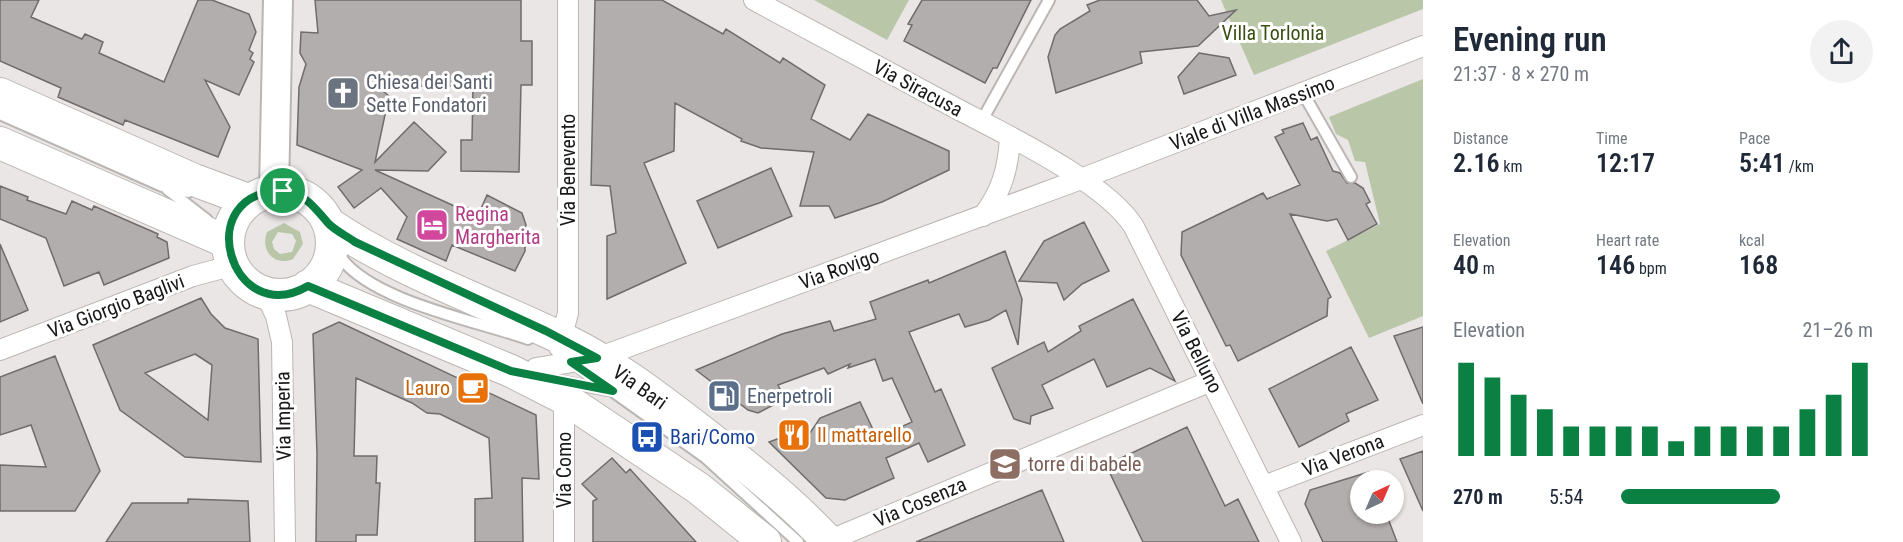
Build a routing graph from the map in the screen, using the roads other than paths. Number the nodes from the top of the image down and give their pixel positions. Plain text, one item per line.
1 (278, 0) edge
2 (568, 0) edge
3 (754, 0) edge
4 (1049, 0) edge
5 (1423, 46) edge
6 (1303, 93) junction
7 (0, 94) edge
8 (0, 114) edge
9 (981, 122) junction
10 (1010, 138) junction
11 (0, 143) edge
12 (1351, 177) dead end
13 (1081, 179) junction
14 (162, 186) junction
15 (261, 196) junction
16 (983, 216) junction
17 (329, 228) junction
18 (230, 254) junction
19 (308, 286) junction
20 (266, 293) junction
21 (0, 350) edge
22 (562, 350) junction
23 (524, 369) junction
24 (1211, 381) junction
25 (613, 391) junction
26 (564, 398) junction
27 (1423, 425) edge
28 (1263, 486) junction
29 (285, 542) edge
30 (564, 542) edge
31 (765, 542) edge
32 (818, 542) edge
33 (1291, 542) edge

1 - 15 street
2 - 22 street, Via Benevento
3 - 9 street, Via Siracusa
4 - 9 lane
5 - 6 street, Viale di Villa Massimo
6 - 12 lane
6 - 13 street, Viale di Villa Massimo
7 - 15 main road
8 - 14 lane
9 - 10 street, Via Siracusa
10 - 13 street, Via Siracusa
10 - 16 street
11 - 18 main road
13 - 16 street, Via Rovigo
13 - 24 street, Via Belluno
14 - 15 lane
14 - 18 lane
15 - 17 main road
15 - 18 main road
16 - 22 street, Via Rovigo
17 - 19 main road
17 - 22 main road, Via Bari
18 - 20 main road
18 - 21 street, Via Giorgio Baglivi
19 - 20 main road
19 - 23 main road, Via Bari
20 - 29 street, Via Imperia
22 - 23 street, Via Rovigo
22 - 25 lane, Via Bari
22 - 32 main road, Via Bari
23 - 25 lane, Via Bari
23 - 26 main road, Via Bari
24 - 28 street, Via Belluno
24 - 32 street, Via Cosenza
25 - 32 lane, Via Bari
26 - 30 street, Via Como
26 - 31 main road, Via Bari
27 - 28 street, Via Verona
28 - 33 street, Via Belluno

